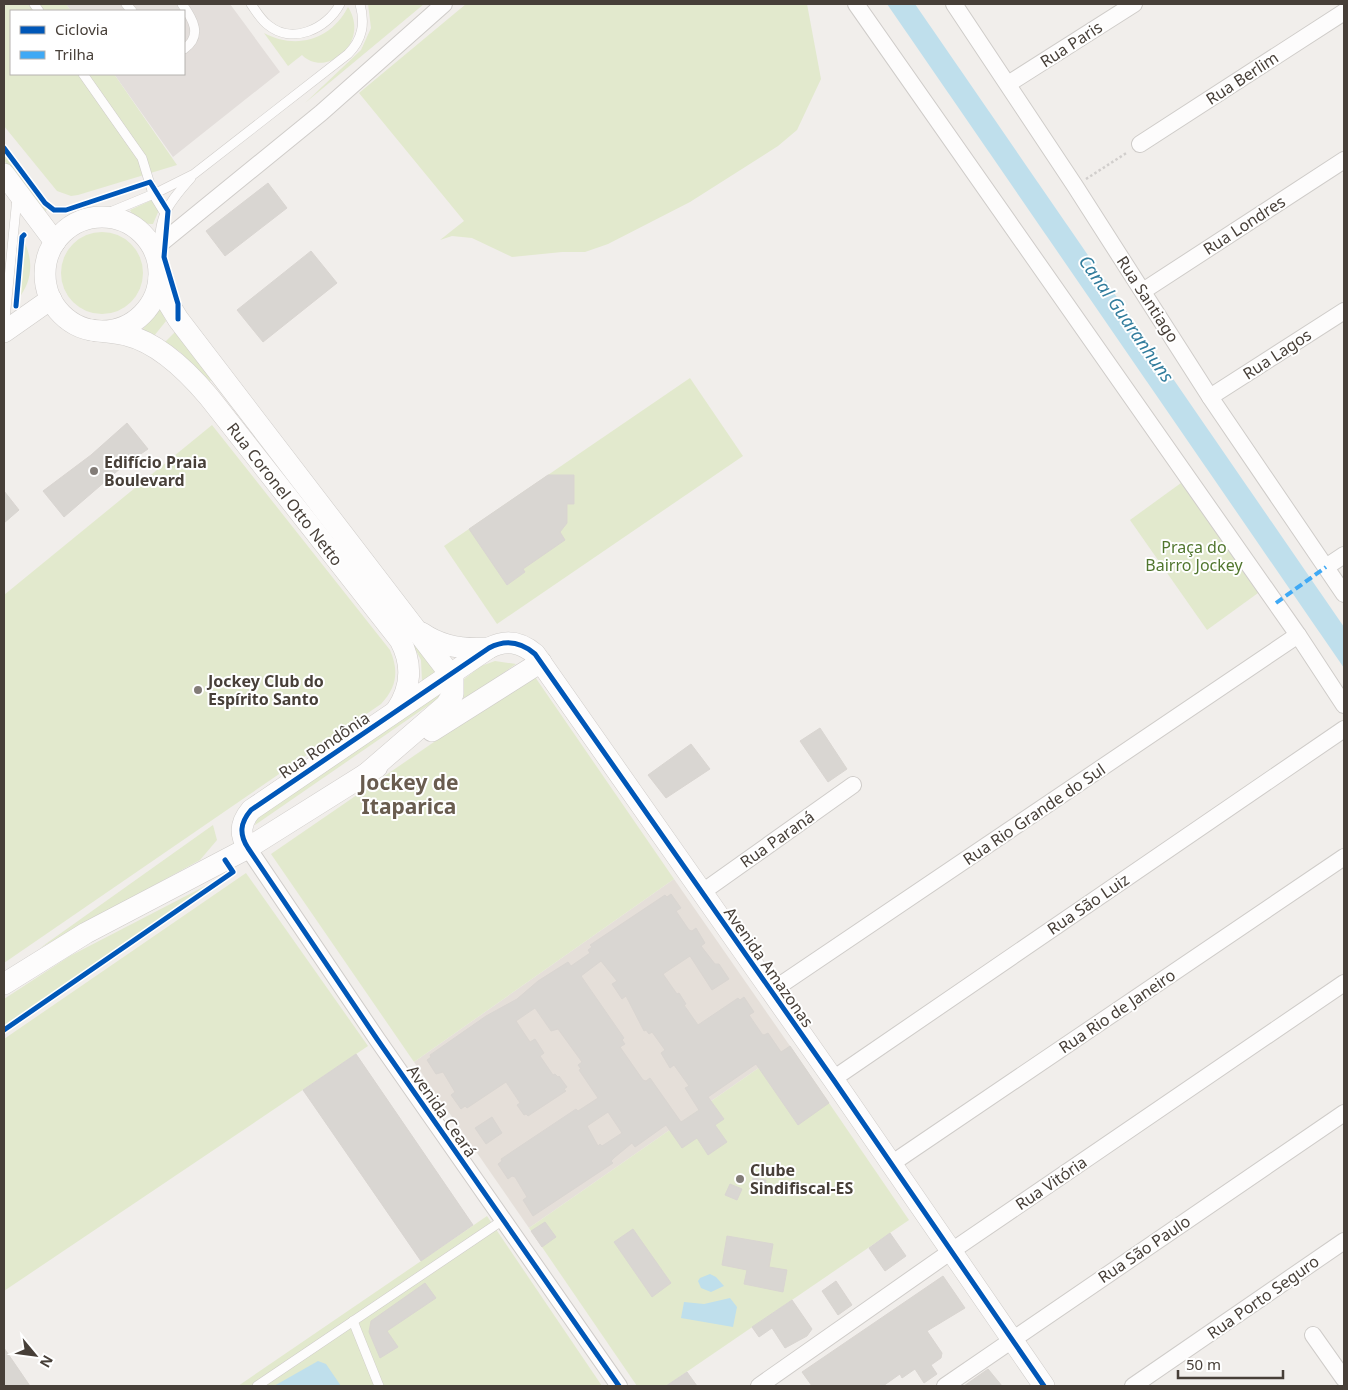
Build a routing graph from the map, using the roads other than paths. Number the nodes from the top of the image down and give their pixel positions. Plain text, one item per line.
1 (182, 4) edge
2 (250, 4) edge
3 (340, 4) edge
4 (360, 4) edge
5 (444, 4) edge
6 (856, 4) edge
7 (954, 4) edge
8 (1134, 4) edge
9 (1344, 12) edge
10 (185, 49) edge
11 (84, 75) edge
12 (1008, 84) junction
13 (1140, 144) road end
14 (1344, 160) edge
15 (4, 174) edge
16 (194, 174) junction
17 (17, 192) junction
18 (153, 194) junction
19 (164, 212) junction
20 (98, 216) junction
21 (55, 242) junction
22 (157, 258) junction
23 (1143, 290) junction
24 (51, 299) junction
25 (1344, 311) edge
26 (92, 330) junction
27 (4, 331) edge
28 (1210, 397) junction
29 (1344, 555) edge
30 (1326, 567) junction
31 (1344, 594) edge
32 (416, 628) junction
33 (1298, 635) junction
34 (489, 648) junction
35 (541, 662) junction
36 (451, 674) junction
37 (1344, 705) edge
38 (395, 712) junction
39 (1344, 730) edge
40 (366, 774) junction
41 (853, 785) dead end
42 (248, 848) junction
43 (1344, 857) edge
44 (701, 893) junction
45 (1344, 983) edge
46 (4, 984) edge
47 (770, 992) junction
48 (832, 1079) junction
49 (1344, 1113) edge
50 (891, 1164) junction
51 (503, 1220) junction
52 (1344, 1241) edge
53 (950, 1252) junction
54 (353, 1321) junction
55 (1313, 1335) dead end
56 (1012, 1339) junction
57 (1344, 1378) edge
58 (257, 1386) edge
59 (379, 1386) edge
60 (619, 1386) edge
61 (759, 1386) edge
62 (945, 1386) edge
63 (1044, 1386) edge
64 (1133, 1386) edge

1 - 10 lane
2 - 3 lane
4 - 16 lane
5 - 22 street
6 - 33 street
7 - 12 street, Rua Santiago
8 - 12 street, Rua Paris
9 - 13 street, Rua Berlim
11 - 18 lane
12 - 23 street, Rua Santiago
14 - 23 street, Rua Londres
15 - 17 street
16 - 18 lane
16 - 19 lane
17 - 21 street
17 - 27 lane
18 - 19 lane
18 - 20 lane
19 - 22 lane
20 - 21 street
20 - 22 street
21 - 24 street
22 - 26 street
22 - 32 street, Rua Coronel Otto Netto
23 - 28 street, Rua Santiago
24 - 26 street
24 - 27 street
25 - 28 street, Rua Lagos
26 - 38 street, Rua Coronel Otto Netto
28 - 30 street, Rua Santiago
29 - 30 street
30 - 31 street, Rua Santiago
32 - 34 street
32 - 36 street, Rua Coronel Otto Netto
33 - 37 street
33 - 47 street, Rua Rio Grande do Sul
34 - 35 street, Avenida Amazonas
34 - 36 street, Rua Rondônia
35 - 40 street
35 - 44 street, Avenida Amazonas
36 - 38 street, Rua Rondônia
36 - 40 street
38 - 42 street, Rua Rondônia
39 - 48 street, Rua São Luiz
40 - 42 street
41 - 44 street, Rua Paraná
42 - 46 street
42 - 51 street, Avenida Ceará
43 - 50 street, Rua Rio de Janeiro
44 - 47 street, Avenida Amazonas
45 - 53 street, Rua Vitória
47 - 48 street, Avenida Amazonas
48 - 50 street, Avenida Amazonas
49 - 56 street, Rua São Paulo
50 - 53 street, Avenida Amazonas
51 - 54 lane
51 - 60 street, Avenida Ceará
52 - 64 street, Rua Porto Seguro
53 - 56 street, Avenida Amazonas
53 - 61 street, Rua Vitória
54 - 58 lane
54 - 59 lane
55 - 57 street
56 - 62 street, Rua São Paulo
56 - 63 street, Avenida Amazonas

